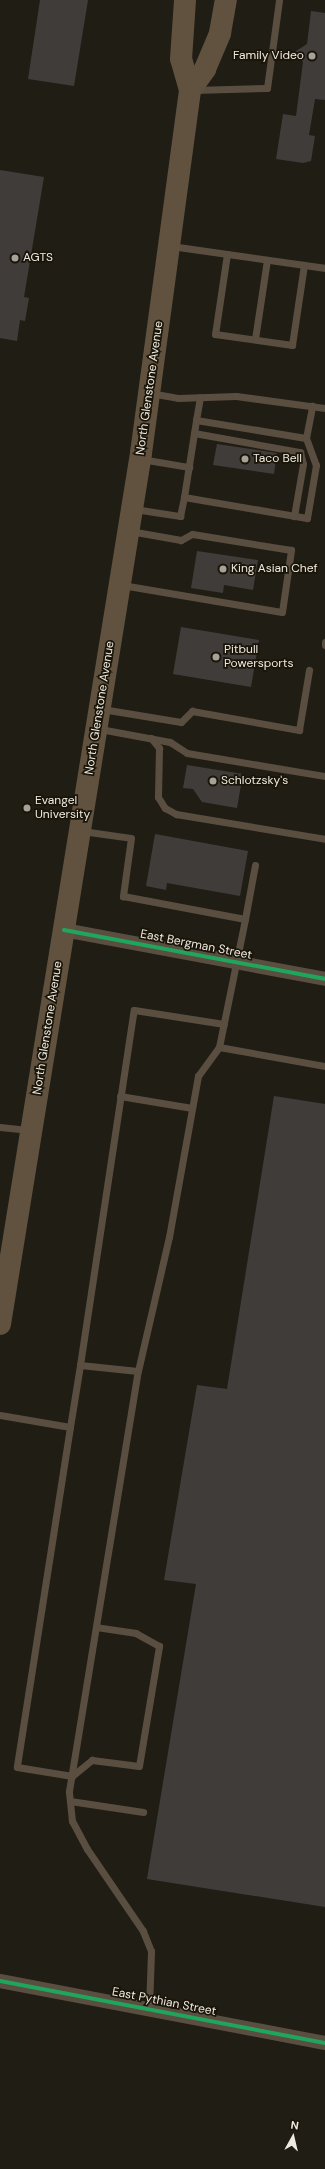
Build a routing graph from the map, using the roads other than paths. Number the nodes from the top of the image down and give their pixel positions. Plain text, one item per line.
1 (185, 0) edge
2 (226, 0) edge
3 (240, 0) edge
4 (279, 0) edge
5 (220, 34) junction
6 (190, 90) junction
7 (168, 246) junction
8 (226, 254) junction
9 (267, 260) junction
10 (304, 265) junction
11 (325, 268) edge
12 (255, 339) junction
13 (149, 393) junction
14 (200, 397) junction
15 (312, 406) junction
16 (325, 408) edge
17 (196, 420) junction
18 (194, 433) junction
19 (306, 438) junction
20 (140, 459) junction
21 (189, 467) junction
22 (184, 497) junction
23 (132, 508) junction
24 (294, 516) junction
25 (128, 531) junction
26 (120, 585) junction
27 (325, 642) edge
28 (325, 645) edge
29 (309, 670) dead end
30 (98, 718) junction
31 (151, 738) junction
32 (325, 776) edge
33 (80, 831) junction
34 (325, 839) edge
35 (255, 865) dead end
36 (245, 919) junction
37 (64, 930) junction
38 (237, 963) junction
39 (325, 979) edge
40 (224, 1024) junction
41 (219, 1047) junction
42 (325, 1066) edge
43 (120, 1096) junction
44 (192, 1108) junction
45 (0, 1126) edge
46 (32, 1131) junction
47 (3, 1282) edge
48 (0, 1324) edge
49 (80, 1366) junction
50 (138, 1371) junction
51 (0, 1415) edge
52 (70, 1427) junction
53 (96, 1627) junction
54 (72, 1776) junction
55 (70, 1801) junction
56 (143, 1812) dead end
57 (0, 1981) edge
58 (149, 2009) junction
59 (325, 2043) edge

1 - 6 main road, North Glenstone Avenue
2 - 5 main road, North Glenstone Avenue
3 - 5 main road
4 - 6 lane
5 - 6 main road, North Glenstone Avenue
6 - 7 main road, North Glenstone Avenue
7 - 8 lane
7 - 13 main road, North Glenstone Avenue
8 - 9 lane
8 - 12 lane
9 - 10 lane
9 - 12 lane
10 - 11 lane
10 - 12 lane
13 - 14 lane
13 - 20 main road, North Glenstone Avenue
14 - 15 lane
14 - 17 lane
15 - 16 lane
15 - 19 lane
17 - 18 lane
17 - 19 lane
18 - 21 lane
18 - 24 lane
19 - 24 lane
20 - 21 lane
20 - 23 main road, North Glenstone Avenue
21 - 22 lane
22 - 23 lane
22 - 24 lane
23 - 25 main road, North Glenstone Avenue
25 - 26 main road, North Glenstone Avenue
25 - 26 lane
26 - 30 main road, North Glenstone Avenue
27 - 28 lane
29 - 30 lane
30 - 31 lane
30 - 33 main road, North Glenstone Avenue
31 - 32 lane
31 - 34 lane
33 - 36 lane
33 - 37 main road, North Glenstone Avenue
35 - 36 lane
36 - 38 lane
37 - 38 street, East Bergman Street
37 - 46 main road, North Glenstone Avenue
38 - 39 street, East Bergman Street
38 - 40 lane
40 - 41 lane
40 - 43 lane
41 - 42 lane
41 - 44 lane
43 - 44 lane
43 - 49 lane
44 - 50 lane
45 - 46 lane
46 - 47 main road, North Glenstone Avenue
47 - 48 main road, North Glenstone Avenue
49 - 50 lane
49 - 52 lane
50 - 53 lane
51 - 52 lane
52 - 54 lane
53 - 54 lane
53 - 54 lane
54 - 55 lane
55 - 56 lane
55 - 58 lane
57 - 58 street, East Pythian Street
58 - 59 street, East Pythian Street

